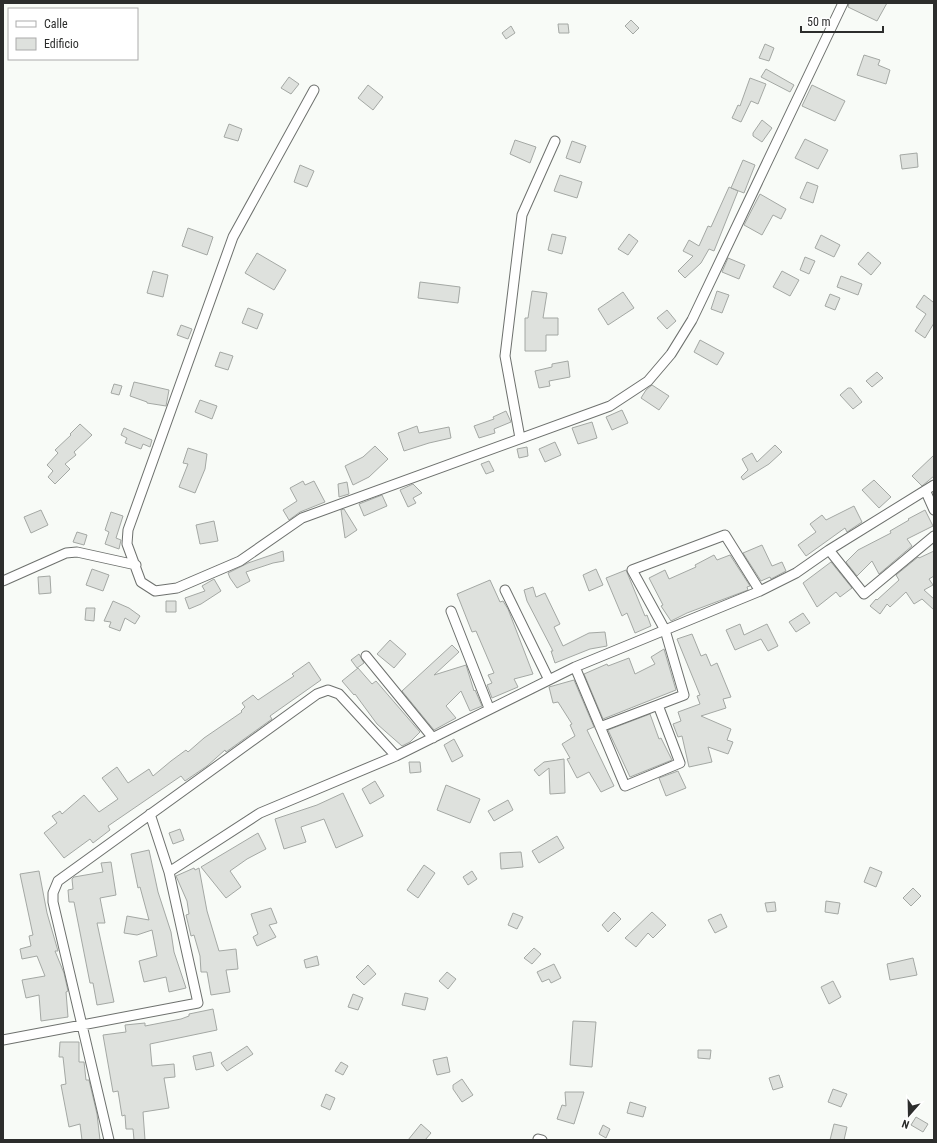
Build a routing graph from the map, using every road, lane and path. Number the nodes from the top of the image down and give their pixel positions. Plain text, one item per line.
1 (843, 3) edge
2 (314, 90) dead end
3 (555, 141) dead end
4 (520, 438) junction
5 (934, 486) edge
6 (926, 492) junction
7 (934, 510) edge
8 (934, 536) edge
9 (829, 550) junction
10 (136, 566) junction
11 (3, 581) edge
12 (505, 590) dead end
13 (760, 591) junction
14 (451, 611) dead end
15 (665, 630) junction
16 (366, 656) dead end
17 (575, 666) junction
18 (549, 680) junction
19 (658, 705) junction
20 (489, 708) junction
21 (600, 727) junction
22 (433, 738) junction
23 (396, 756) junction
24 (150, 814) junction
25 (169, 872) junction
26 (82, 1026) junction
27 (3, 1040) edge
28 (109, 1140) edge

1 - 4 street
2 - 10 street
3 - 4 street
4 - 10 street
5 - 6 street
6 - 7 street
6 - 9 street
8 - 9 street
9 - 13 street
10 - 11 street
12 - 18 street
13 - 15 street
13 - 15 street
14 - 20 street
15 - 17 street
15 - 19 street
16 - 22 street
17 - 18 street
17 - 21 street
18 - 20 street
19 - 21 street
19 - 21 street
20 - 22 street
22 - 23 street
23 - 24 street
23 - 25 street
24 - 25 street
24 - 26 street
25 - 26 street
26 - 27 street
26 - 28 street

